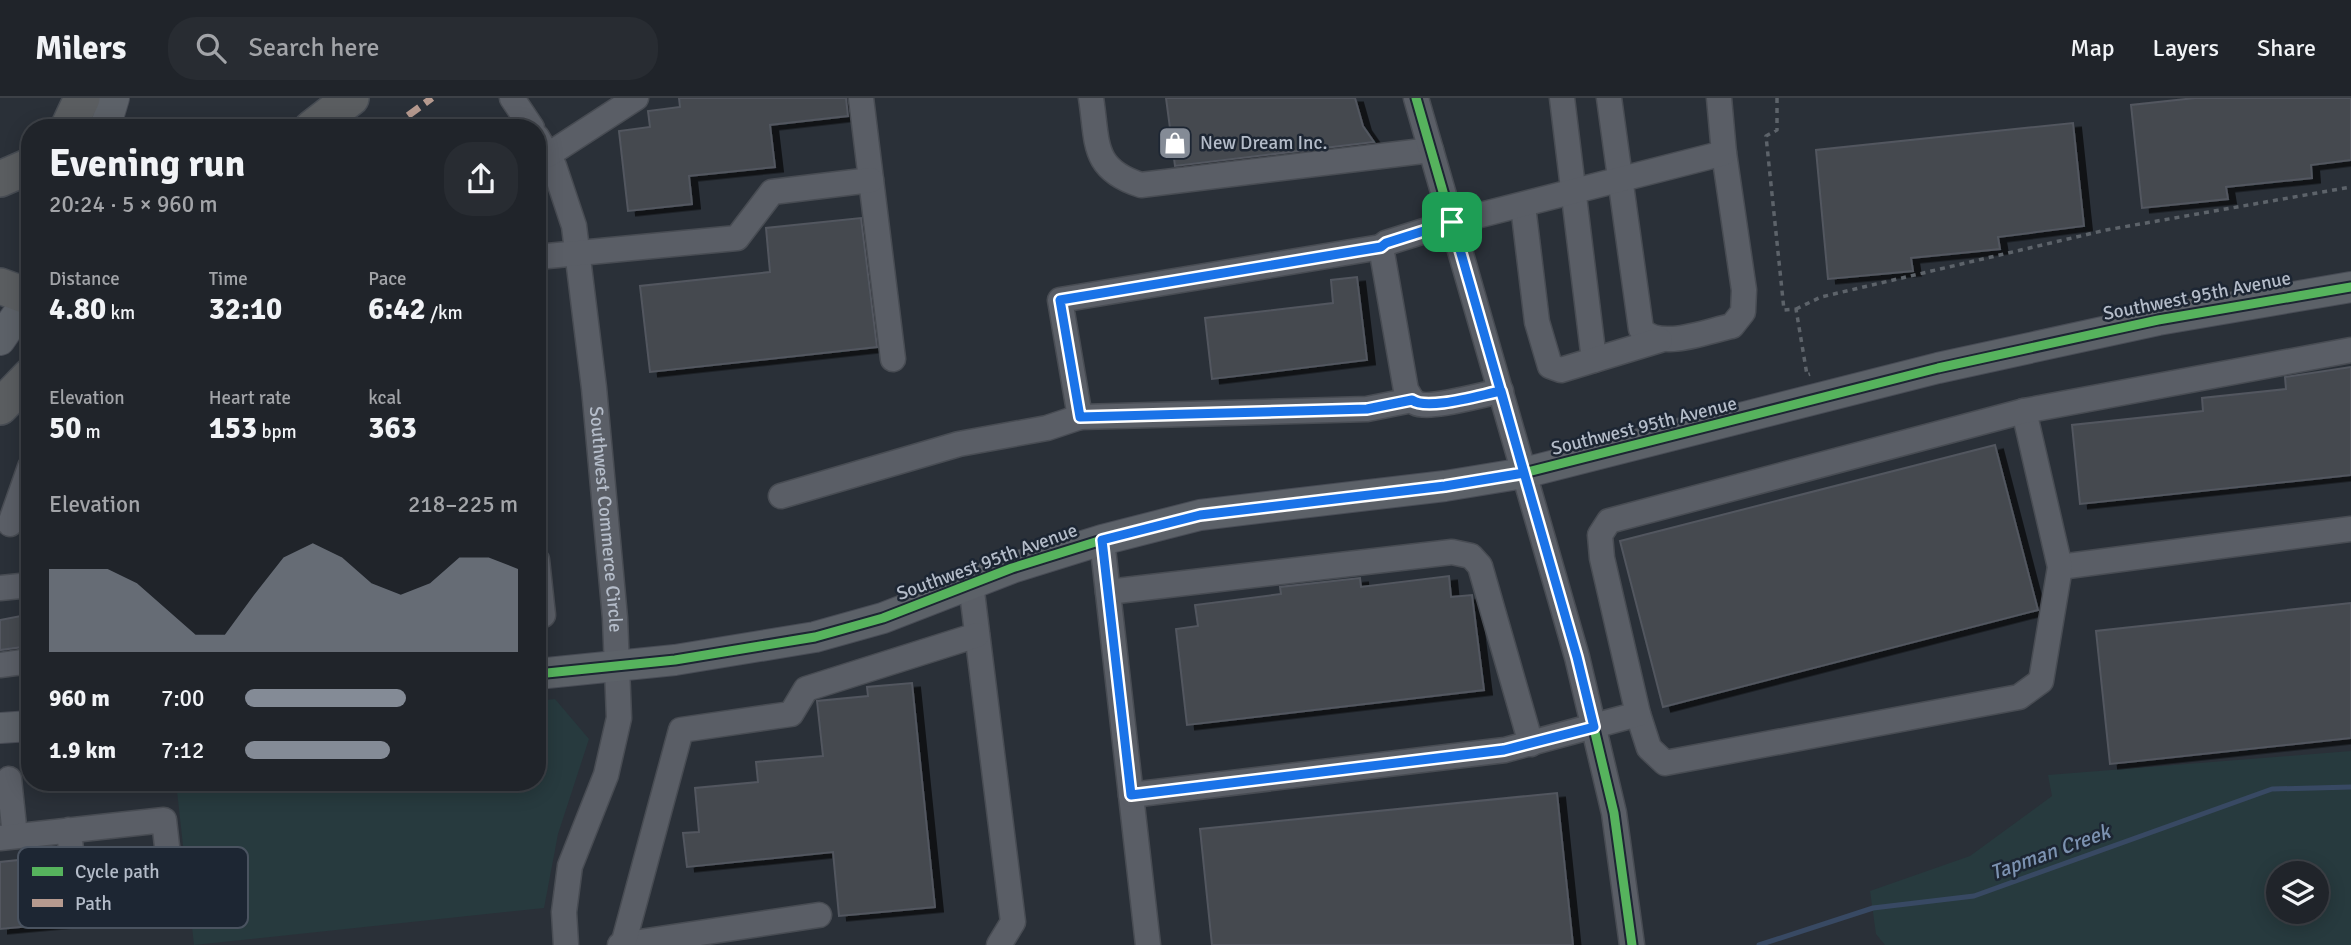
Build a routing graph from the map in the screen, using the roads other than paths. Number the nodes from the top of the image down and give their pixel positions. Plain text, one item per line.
1 (82, 98) edge
2 (114, 98) edge
3 (351, 98) edge
4 (512, 98) edge
5 (636, 98) edge
6 (861, 98) edge
7 (1091, 98) edge
8 (1416, 98) edge
9 (1562, 98) edge
10 (1609, 98) edge
11 (1718, 98) edge
12 (72, 119) edge
13 (108, 119) edge
14 (324, 119) edge
15 (526, 119) edge
16 (546, 144) edge
17 (1431, 150) junction
18 (1724, 153) junction
19 (546, 154) edge
20 (21, 170) edge
21 (0, 179) edge
22 (871, 180) junction
23 (1620, 180) junction
24 (1572, 193) junction
25 (1522, 206) junction
26 (1452, 222) junction
27 (1381, 247) junction
28 (578, 251) junction
29 (546, 256) edge
30 (0, 286) edge
31 (2351, 287) edge
32 (21, 294) edge
33 (21, 310) edge
34 (0, 340) edge
35 (1660, 340) junction
36 (2351, 350) edge
37 (893, 359) dead end
38 (1594, 360) junction
39 (21, 385) edge
40 (1501, 391) junction
41 (1412, 400) junction
42 (0, 407) edge
43 (2024, 411) junction
44 (1080, 417) junction
45 (1524, 473) junction
46 (781, 496) dead end
47 (21, 500) edge
48 (13, 528) edge
49 (2351, 529) edge
50 (1102, 540) junction
51 (2060, 567) junction
52 (971, 584) junction
53 (21, 586) edge
54 (0, 588) edge
55 (1108, 592) junction
56 (977, 635) junction
57 (21, 663) edge
58 (0, 665) edge
59 (617, 667) junction
60 (546, 673) edge
61 (1638, 714) junction
62 (21, 727) edge
63 (1594, 727) junction
64 (0, 728) edge
65 (1531, 744) junction
66 (13, 779) edge
67 (1131, 795) junction
68 (69, 830) junction
69 (8, 837) edge
70 (71, 847) edge
71 (167, 847) edge
72 (819, 915) dead end
73 (566, 945) edge
74 (621, 945) edge
75 (999, 945) edge
76 (1148, 945) edge
77 (1632, 945) edge

1 - 12 highway
2 - 13 main road
3 - 14 highway
4 - 15 street
5 - 16 street
6 - 22 street
7 - 17 street
8 - 17 street
9 - 24 street
10 - 23 street
11 - 18 street
17 - 26 street
18 - 23 street
18 - 35 street
19 - 28 street, Southwest Commerce Circle
20 - 21 highway
22 - 28 street
22 - 37 street
23 - 24 street
23 - 35 street
24 - 25 street
24 - 38 street
25 - 26 street
25 - 38 street
26 - 27 street
26 - 40 street
27 - 41 street
27 - 44 street
28 - 29 street
28 - 59 street, Southwest Commerce Circle
30 - 32 highway
31 - 45 main road, Southwest 95th Avenue
33 - 34 main road
35 - 38 street
36 - 43 street
39 - 42 highway
40 - 41 street
40 - 45 street
41 - 44 street
43 - 51 street
43 - 61 street
44 - 46 street
45 - 50 main road, Southwest 95th Avenue
45 - 63 street
47 - 48 street
49 - 51 street
50 - 52 main road, Southwest 95th Avenue
50 - 55 street
51 - 61 street
52 - 56 street
52 - 59 main road, Southwest 95th Avenue
53 - 54 street
55 - 65 street
55 - 67 street
56 - 74 street
56 - 75 street
57 - 58 street
59 - 60 main road, Southwest 95th Avenue
59 - 73 street, Southwest Commerce Circle
61 - 63 street
62 - 64 main road
63 - 65 street
63 - 77 street
65 - 67 street
66 - 69 street
67 - 76 street
68 - 69 street
68 - 70 street
68 - 71 street
72 - 74 street

